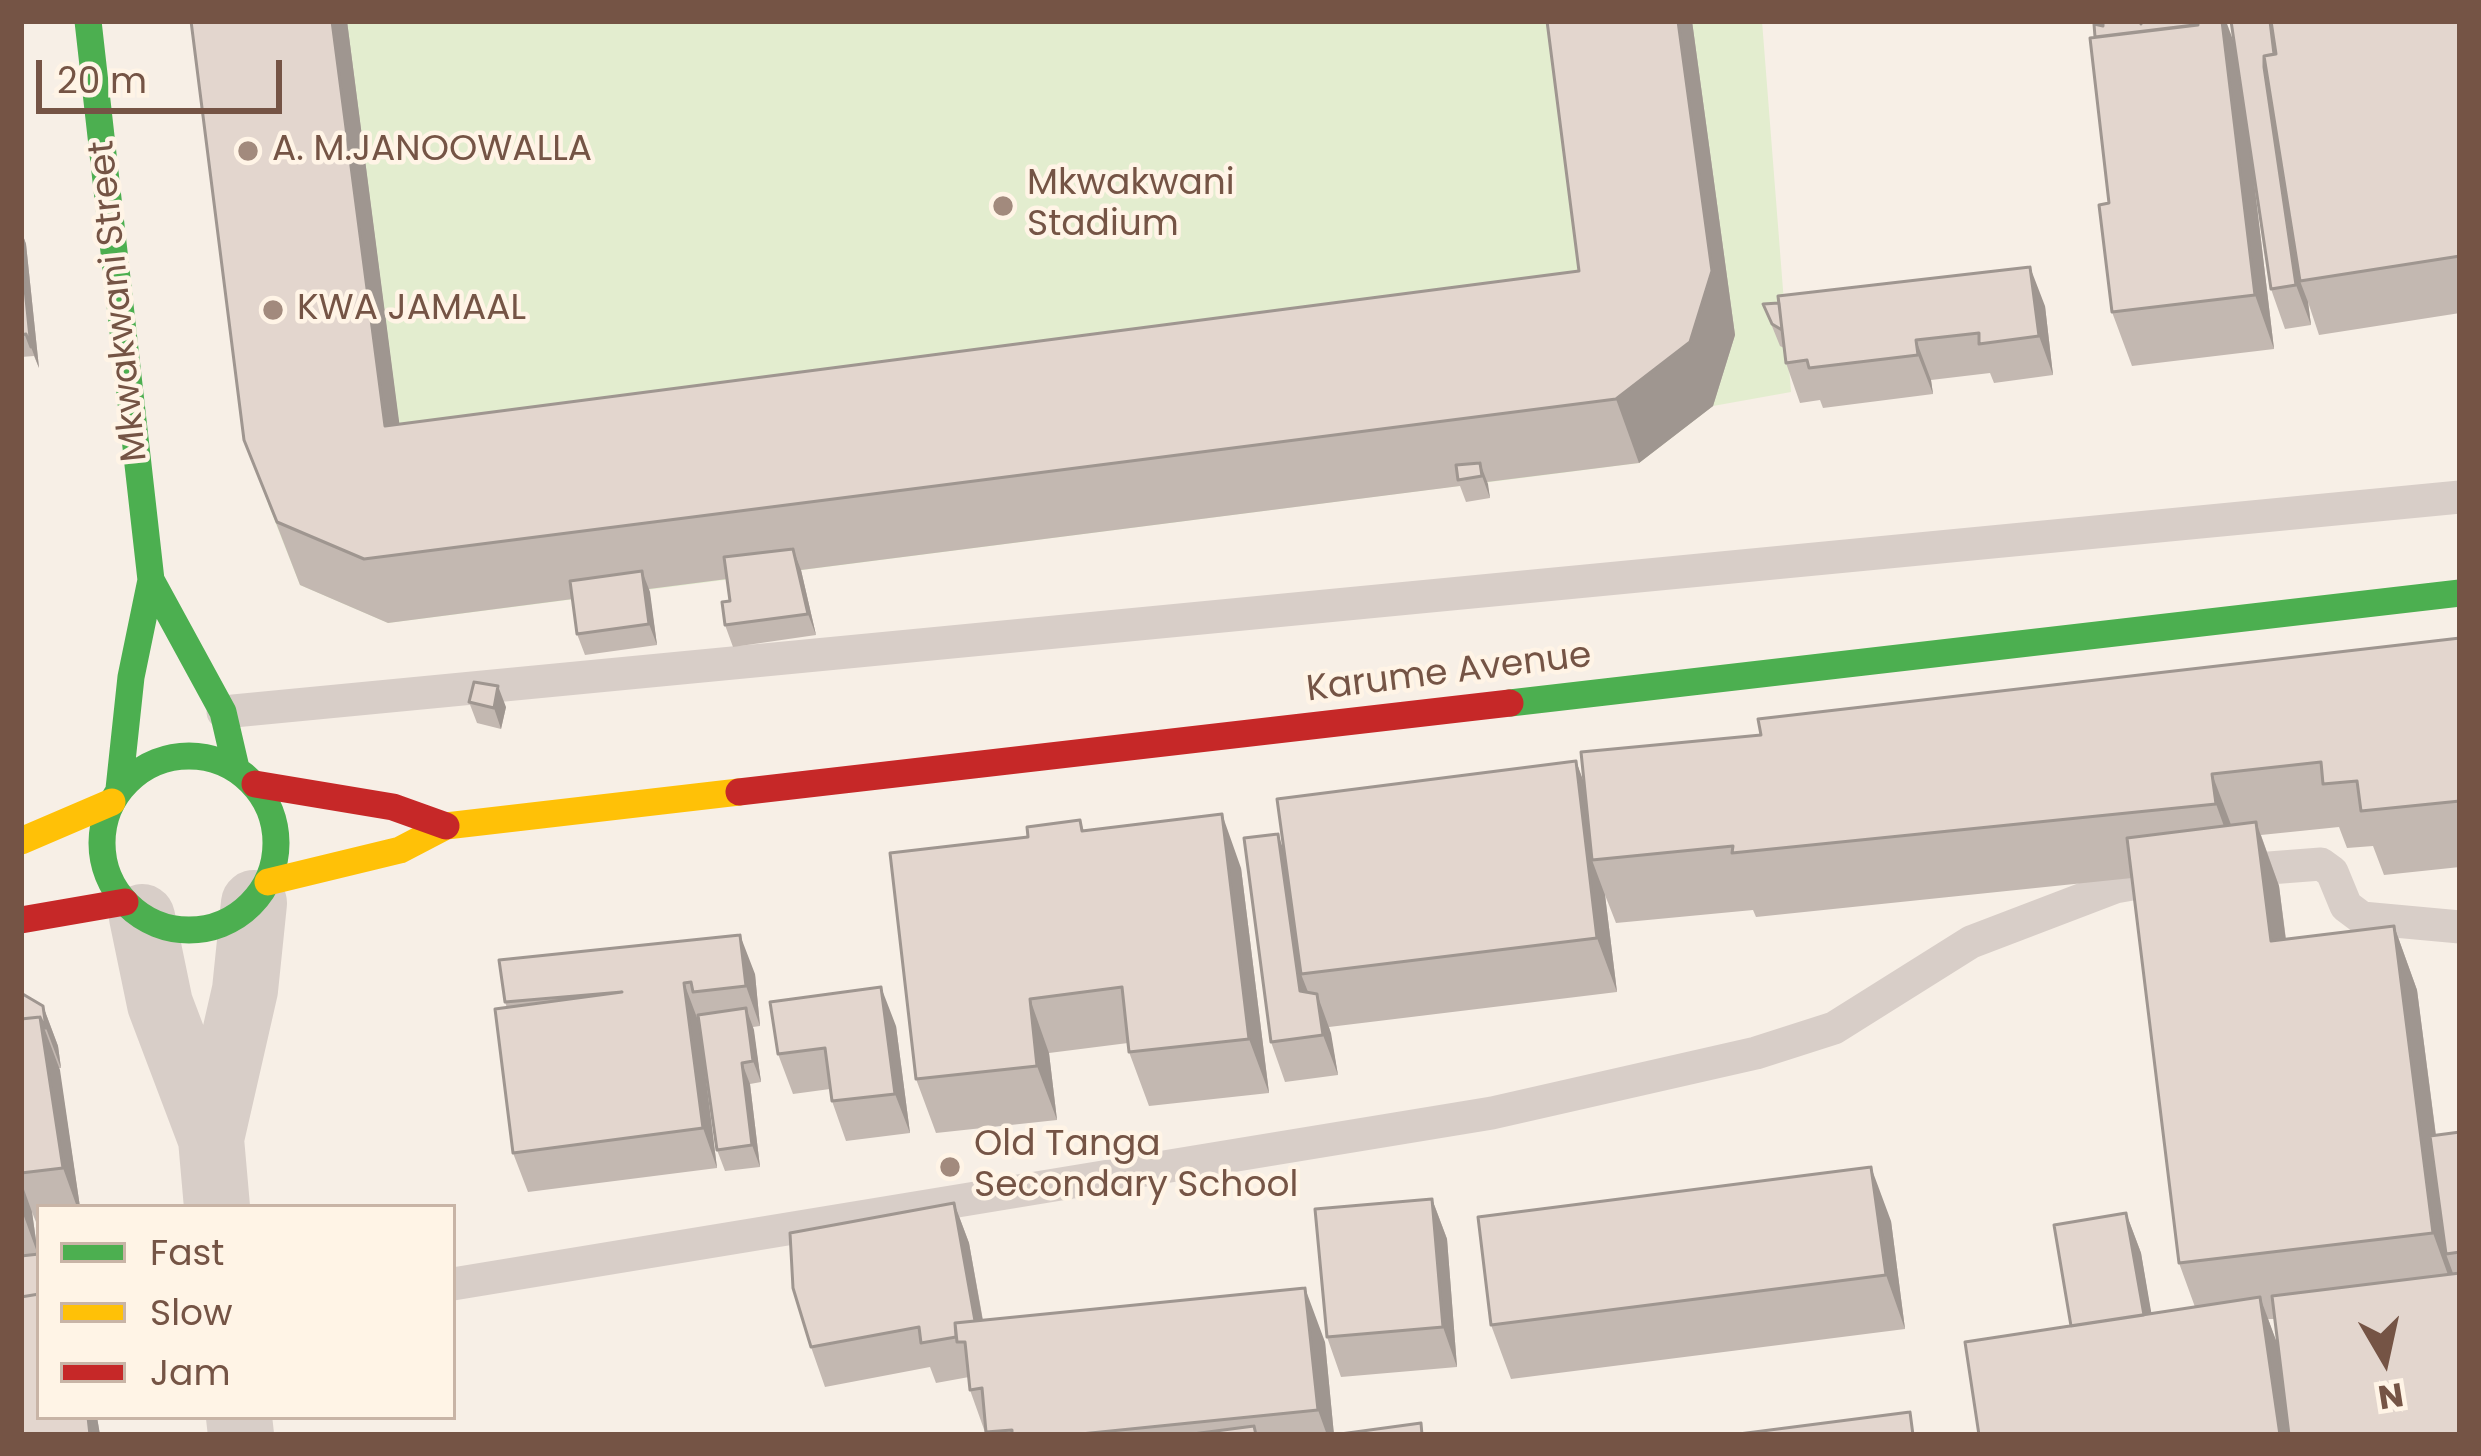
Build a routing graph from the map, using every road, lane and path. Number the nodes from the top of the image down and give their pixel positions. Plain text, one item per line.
1 (88, 21) edge
2 (2460, 497) edge
3 (151, 580) junction
4 (2460, 593) edge
5 (223, 712) junction
6 (246, 776) junction
7 (116, 795) junction
8 (446, 826) junction
9 (21, 841) edge
10 (261, 892) junction
11 (133, 909) junction
12 (21, 920) edge
13 (2460, 927) edge
14 (211, 1139) junction
15 (217, 1204) edge
16 (456, 1283) edge

1 - 3 main road, Mkwakwani Street
2 - 5 lane
3 - 5 main road, Mkwakwani Street
3 - 7 main road, Mkwakwani Street
4 - 8 main road, Karume Avenue
5 - 6 main road, Mkwakwani Street
6 - 7 main road
6 - 8 main road
6 - 10 main road
7 - 9 main road
7 - 11 main road
8 - 10 main road
10 - 11 main road
10 - 14 street
11 - 12 main road
11 - 14 street
13 - 16 lane
14 - 15 street

